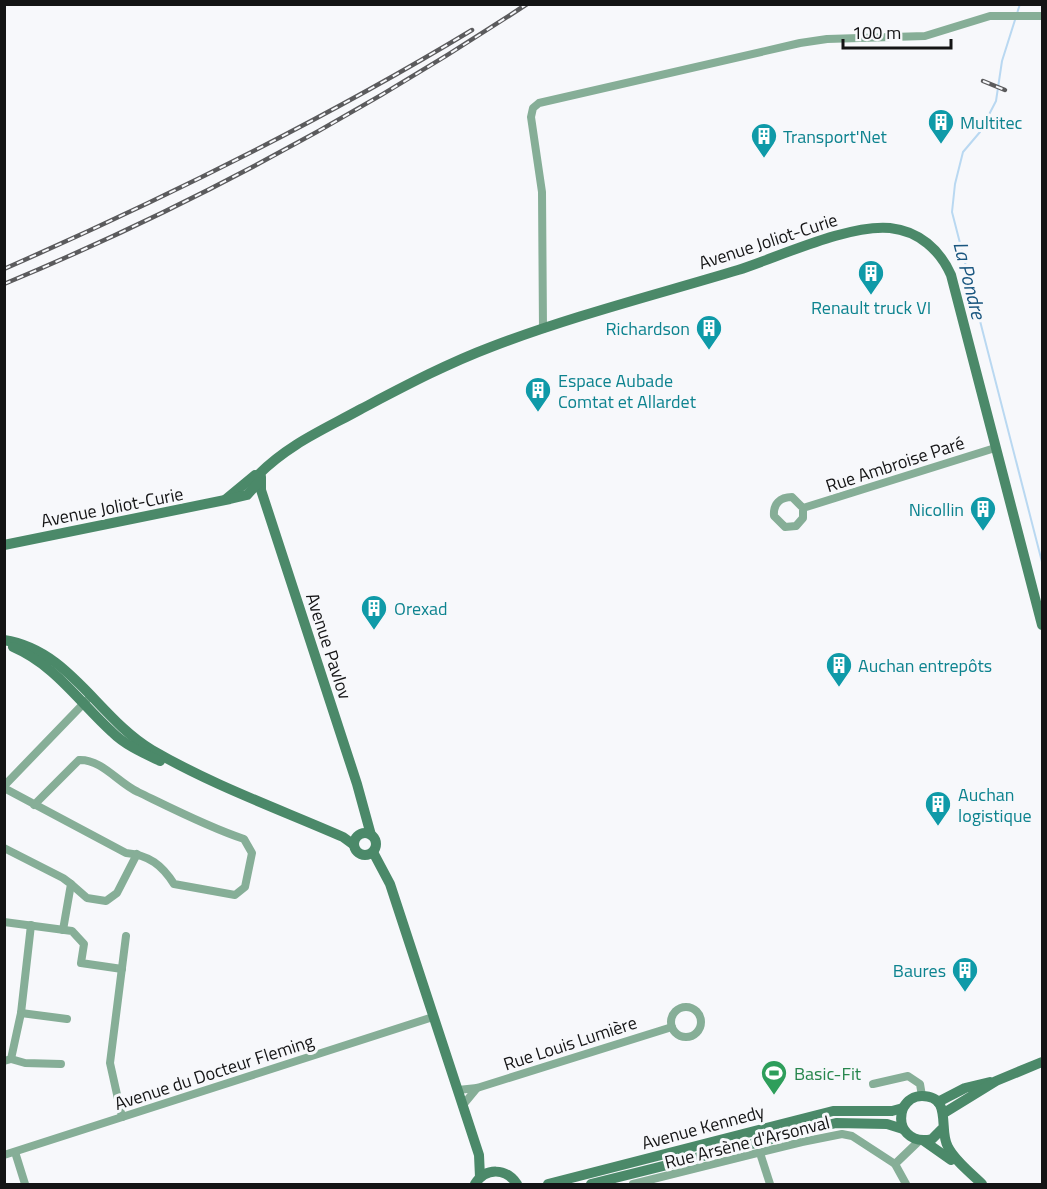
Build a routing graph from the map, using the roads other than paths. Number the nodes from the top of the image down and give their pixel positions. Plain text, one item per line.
1 (1042, 16) edge
2 (543, 329) junction
3 (995, 448) junction
4 (256, 481) junction
5 (804, 508) junction
6 (4, 545) edge
7 (1042, 625) edge
8 (4, 641) edge
9 (87, 699) junction
10 (4, 787) edge
11 (34, 805) junction
12 (362, 837) junction
13 (4, 848) edge
14 (137, 854) junction
15 (370, 854) junction
16 (70, 884) junction
17 (4, 922) edge
18 (31, 925) junction
19 (63, 930) junction
20 (126, 936) dead end
21 (122, 969) junction
22 (21, 1013) junction
23 (433, 1017) junction
24 (67, 1018) dead end
25 (672, 1027) dead end
26 (8, 1060) edge
27 (1042, 1062) edge
28 (62, 1064) dead end
29 (996, 1081) junction
30 (873, 1084) dead end
31 (477, 1088) junction
32 (458, 1090) junction
33 (922, 1096) junction
34 (938, 1102) junction
35 (463, 1105) junction
36 (903, 1108) junction
37 (944, 1113) junction
38 (122, 1117) junction
39 (942, 1129) junction
40 (905, 1132) junction
41 (922, 1140) junction
42 (906, 1151) junction
43 (15, 1152) junction
44 (760, 1154) junction
45 (4, 1155) edge
46 (479, 1155) junction
47 (895, 1164) junction
48 (495, 1171) junction
49 (970, 1172) junction
50 (478, 1181) edge
51 (518, 1184) edge
52 (26, 1185) edge
53 (548, 1185) edge
54 (591, 1185) edge
55 (633, 1185) edge
56 (770, 1185) edge
57 (906, 1185) edge
58 (982, 1185) edge

1 - 2 street
2 - 3 street, Avenue Joliot-Curie
2 - 4 street, Avenue Joliot-Curie
3 - 5 street, Rue Ambroise Paré
3 - 7 street, Avenue Joliot-Curie
4 - 6 street, Avenue Joliot-Curie
4 - 12 street, Avenue Pavlov
5 - 5 street
8 - 9 street
9 - 10 street
9 - 12 street
10 - 11 street
11 - 14 street
11 - 14 street
12 - 15 street, Avenue Pavlov
12 - 15 street
13 - 16 street
14 - 16 street
15 - 23 street
16 - 19 street
17 - 18 street
18 - 19 street
18 - 22 street
19 - 21 street
20 - 21 street
21 - 38 street
22 - 24 street
22 - 26 street
23 - 32 street
23 - 38 street, Avenue du Docteur Fleming
25 - 31 street, Rue Louis Lumière
26 - 28 street
27 - 29 street
29 - 34 street
29 - 37 street
30 - 33 street
31 - 32 street, Rue Louis Lumière
31 - 35 street
32 - 35 street
33 - 34 street
33 - 36 street, Avenue Kennedy
34 - 37 street
35 - 46 street
36 - 40 street
36 - 53 street, Avenue Kennedy
37 - 39 street
38 - 43 street, Avenue du Docteur Fleming
39 - 41 street
39 - 49 street
40 - 41 street, Avenue Kennedy
40 - 42 street
40 - 54 street, Avenue Kennedy
41 - 42 street
41 - 49 street, Avenue Kennedy
42 - 47 street
43 - 45 street, Avenue du Docteur Fleming
43 - 52 street
44 - 47 street, Rue Arsène d'Arsonval
44 - 55 street, Rue Arsène d'Arsonval
44 - 56 street
46 - 48 street
46 - 50 street
47 - 57 street, Rue Arsène d'Arsonval
48 - 50 street
48 - 51 street
49 - 58 street

